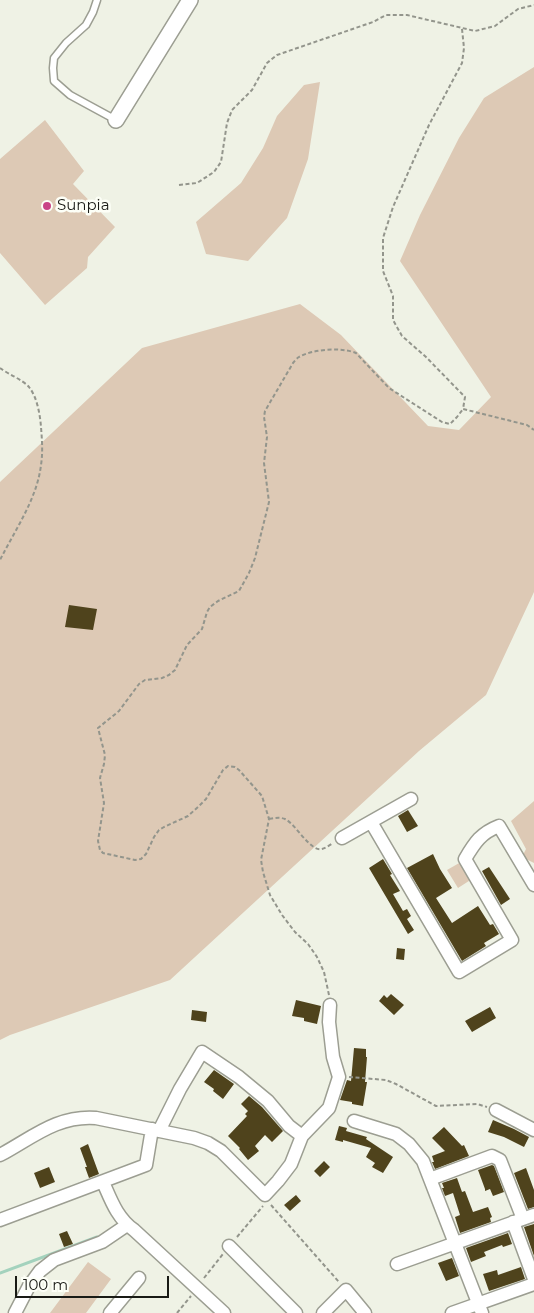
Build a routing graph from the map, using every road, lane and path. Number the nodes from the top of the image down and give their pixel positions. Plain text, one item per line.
1 (96, 0) edge
2 (190, 0) edge
3 (534, 5) edge
4 (462, 29) junction
5 (116, 120) joint
6 (179, 185) dead end
7 (0, 368) edge
8 (463, 408) junction
9 (534, 430) edge
10 (0, 560) edge
11 (411, 799) dead end
12 (269, 819) junction
13 (371, 822) junction
14 (342, 838) joint
15 (534, 885) edge
16 (330, 1004) joint
17 (339, 1077) junction
18 (496, 1110) joint
19 (354, 1121) dead end
20 (155, 1130) junction
21 (534, 1130) edge
22 (302, 1136) junction
23 (0, 1156) edge
24 (430, 1179) junction
25 (103, 1182) junction
26 (265, 1194) junction
27 (523, 1219) edge
28 (0, 1220) edge
29 (127, 1225) junction
30 (455, 1243) junction
31 (229, 1246) dead end
32 (397, 1264) dead end
33 (139, 1278) dead end
34 (534, 1279) edge
35 (534, 1284) edge
36 (346, 1290) junction
37 (480, 1308) edge
38 (15, 1313) edge
39 (110, 1313) edge
40 (224, 1313) edge
41 (296, 1313) edge
42 (323, 1313) edge
43 (365, 1313) edge
44 (452, 1313) edge

1 - 5 lane
2 - 5 street
3 - 4 path
4 - 6 path
4 - 8 path
7 - 10 path
8 - 9 path
8 - 12 path
11 - 13 street
12 - 14 path
12 - 16 path
13 - 14 street
13 - 15 street
16 - 17 street
17 - 18 path
17 - 22 street
18 - 21 street
19 - 24 street
20 - 22 street
20 - 23 street
20 - 25 street
20 - 26 street
22 - 26 street
24 - 27 street
24 - 30 street
25 - 28 street
25 - 29 street
26 - 36 path
27 - 30 street
27 - 34 street
29 - 38 street
29 - 40 street
30 - 32 street
30 - 37 street
31 - 41 street
33 - 39 street
35 - 37 street
36 - 42 street
36 - 43 street
37 - 44 street

